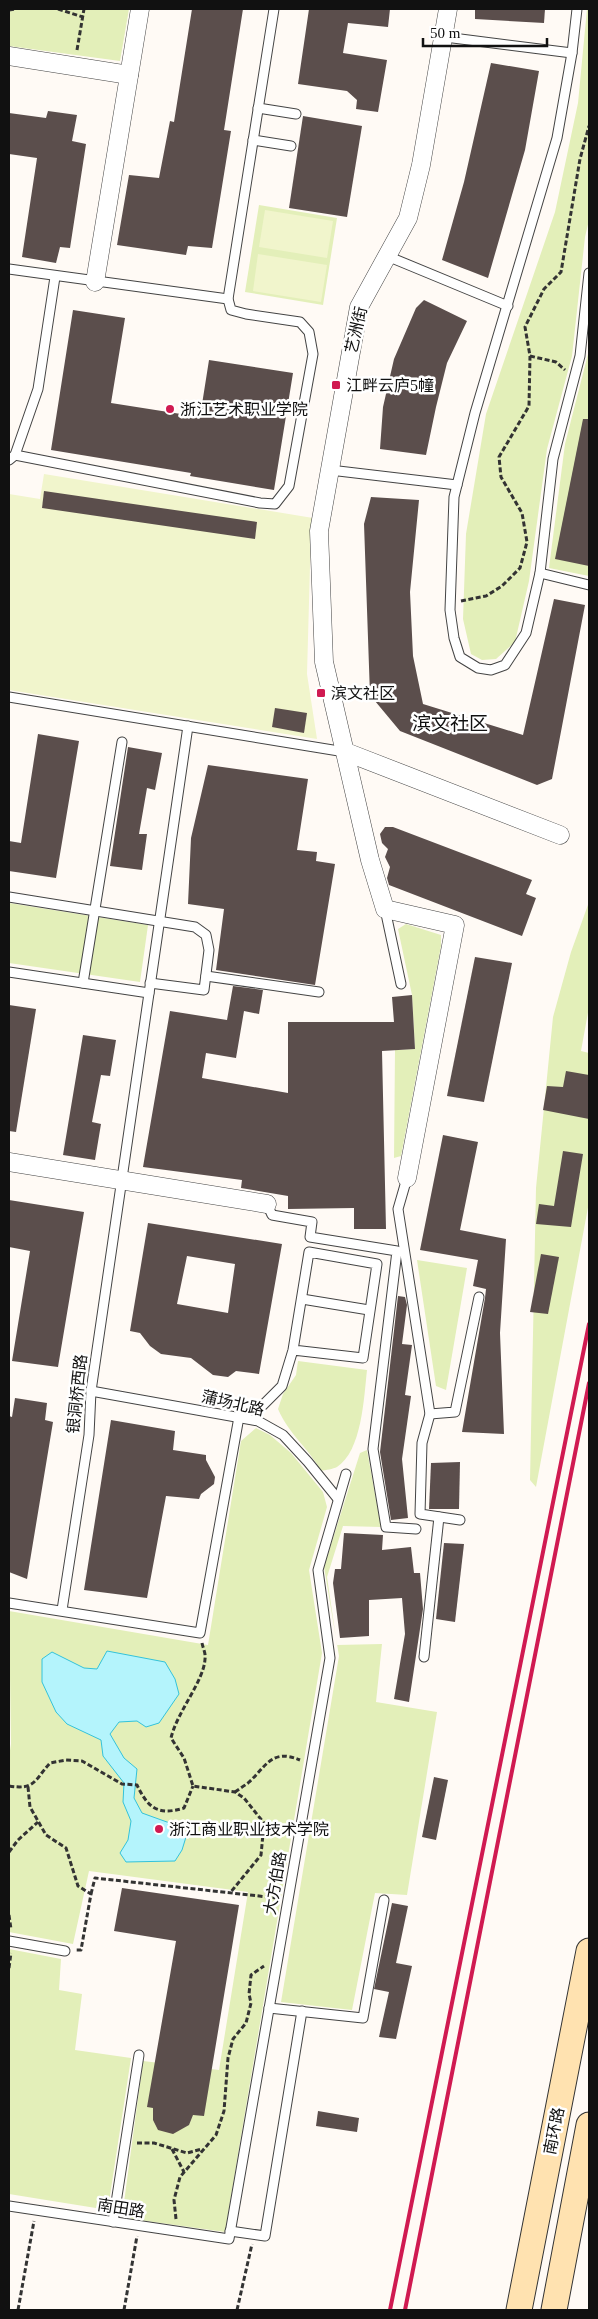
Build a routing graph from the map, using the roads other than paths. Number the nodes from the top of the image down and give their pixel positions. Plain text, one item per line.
1 (140, 9) edge
2 (274, 9) edge
3 (448, 9) edge
4 (577, 9) edge
5 (444, 37) junction
6 (572, 52) junction
7 (9, 56) edge
8 (129, 74) junction
9 (258, 108) junction
10 (296, 114) dead end
11 (253, 140) junction
12 (291, 146) dead end
13 (387, 256) junction
14 (9, 269) edge
15 (589, 273) edge
16 (55, 277) junction
17 (95, 282) junction
18 (228, 299) junction
19 (508, 306) junction
20 (12, 458) edge
21 (330, 470) junction
22 (457, 485) junction
23 (540, 573) junction
24 (589, 584) edge
25 (9, 697) edge
26 (188, 726) junction
27 (122, 742) dead end
28 (346, 752) junction
29 (560, 835) dead end
30 (9, 897) edge
31 (385, 909) junction
32 (94, 910) junction
33 (158, 920) junction
34 (9, 972) edge
35 (206, 976) junction
36 (83, 983) junction
37 (401, 984) dead end
38 (150, 988) junction
39 (318, 992) dead end
40 (9, 1162) edge
41 (407, 1178) joint
42 (122, 1181) junction
43 (267, 1204) joint
44 (479, 1297) dead end
45 (302, 1299) junction
46 (370, 1310) junction
47 (293, 1350) junction
48 (91, 1391) junction
49 (430, 1414) junction
50 (239, 1417) junction
51 (346, 1474) dead end
52 (338, 1499) junction
53 (439, 1517) junction
54 (460, 1520) dead end
55 (416, 1529) dead end
56 (9, 1603) edge
57 (62, 1610) junction
58 (424, 1657) dead end
59 (384, 1900) dead end
60 (9, 1941) edge
61 (65, 1951) road end
62 (589, 1951) edge
63 (269, 2008) junction
64 (302, 2012) junction
65 (139, 2055) dead end
66 (589, 2125) edge
67 (9, 2206) edge
68 (113, 2222) junction
69 (230, 2235) junction
70 (519, 2310) edge
71 (554, 2310) edge

1 - 8 street
2 - 9 lane
3 - 5 street, 艺洲街
4 - 6 lane
5 - 6 lane
5 - 13 street, 艺洲街
6 - 19 lane
7 - 8 street
8 - 17 street
9 - 10 lane
9 - 11 lane
11 - 12 lane
11 - 18 lane
13 - 19 lane
13 - 21 street, 艺洲街
14 - 16 lane
15 - 23 lane
16 - 17 lane
16 - 20 lane
17 - 18 lane
18 - 20 lane
19 - 22 lane
21 - 22 lane
21 - 28 street, 艺洲街
22 - 23 lane
23 - 24 lane
25 - 26 lane
26 - 28 lane
26 - 33 lane, 银洞桥西路
27 - 32 lane
28 - 29 street
28 - 31 street, 艺洲街
30 - 32 lane
31 - 37 lane
31 - 41 street
32 - 33 lane
32 - 36 lane
33 - 35 lane
33 - 38 lane, 银洞桥西路
34 - 36 lane
35 - 38 lane
35 - 39 lane
36 - 38 lane
38 - 42 lane, 银洞桥西路
40 - 42 street
41 - 49 lane
42 - 43 street
42 - 48 lane, 银洞桥西路
43 - 55 lane
44 - 49 lane
45 - 46 lane
45 - 46 lane
45 - 47 lane
46 - 47 lane
47 - 50 lane
48 - 50 lane, 蒲场北路
48 - 57 lane, 银洞桥西路
49 - 53 lane
50 - 52 lane, 蒲场北路
50 - 57 lane
51 - 52 lane, 大方伯路
52 - 63 lane, 大方伯路
53 - 54 lane
53 - 58 lane
56 - 57 lane
59 - 64 lane
60 - 61 lane
62 - 70 main road, 南环路
63 - 64 lane
63 - 69 lane, 大方伯路
64 - 69 lane, 南田路
65 - 68 lane
66 - 71 main road, 南环路
67 - 68 lane, 南田路
68 - 69 lane, 南田路

